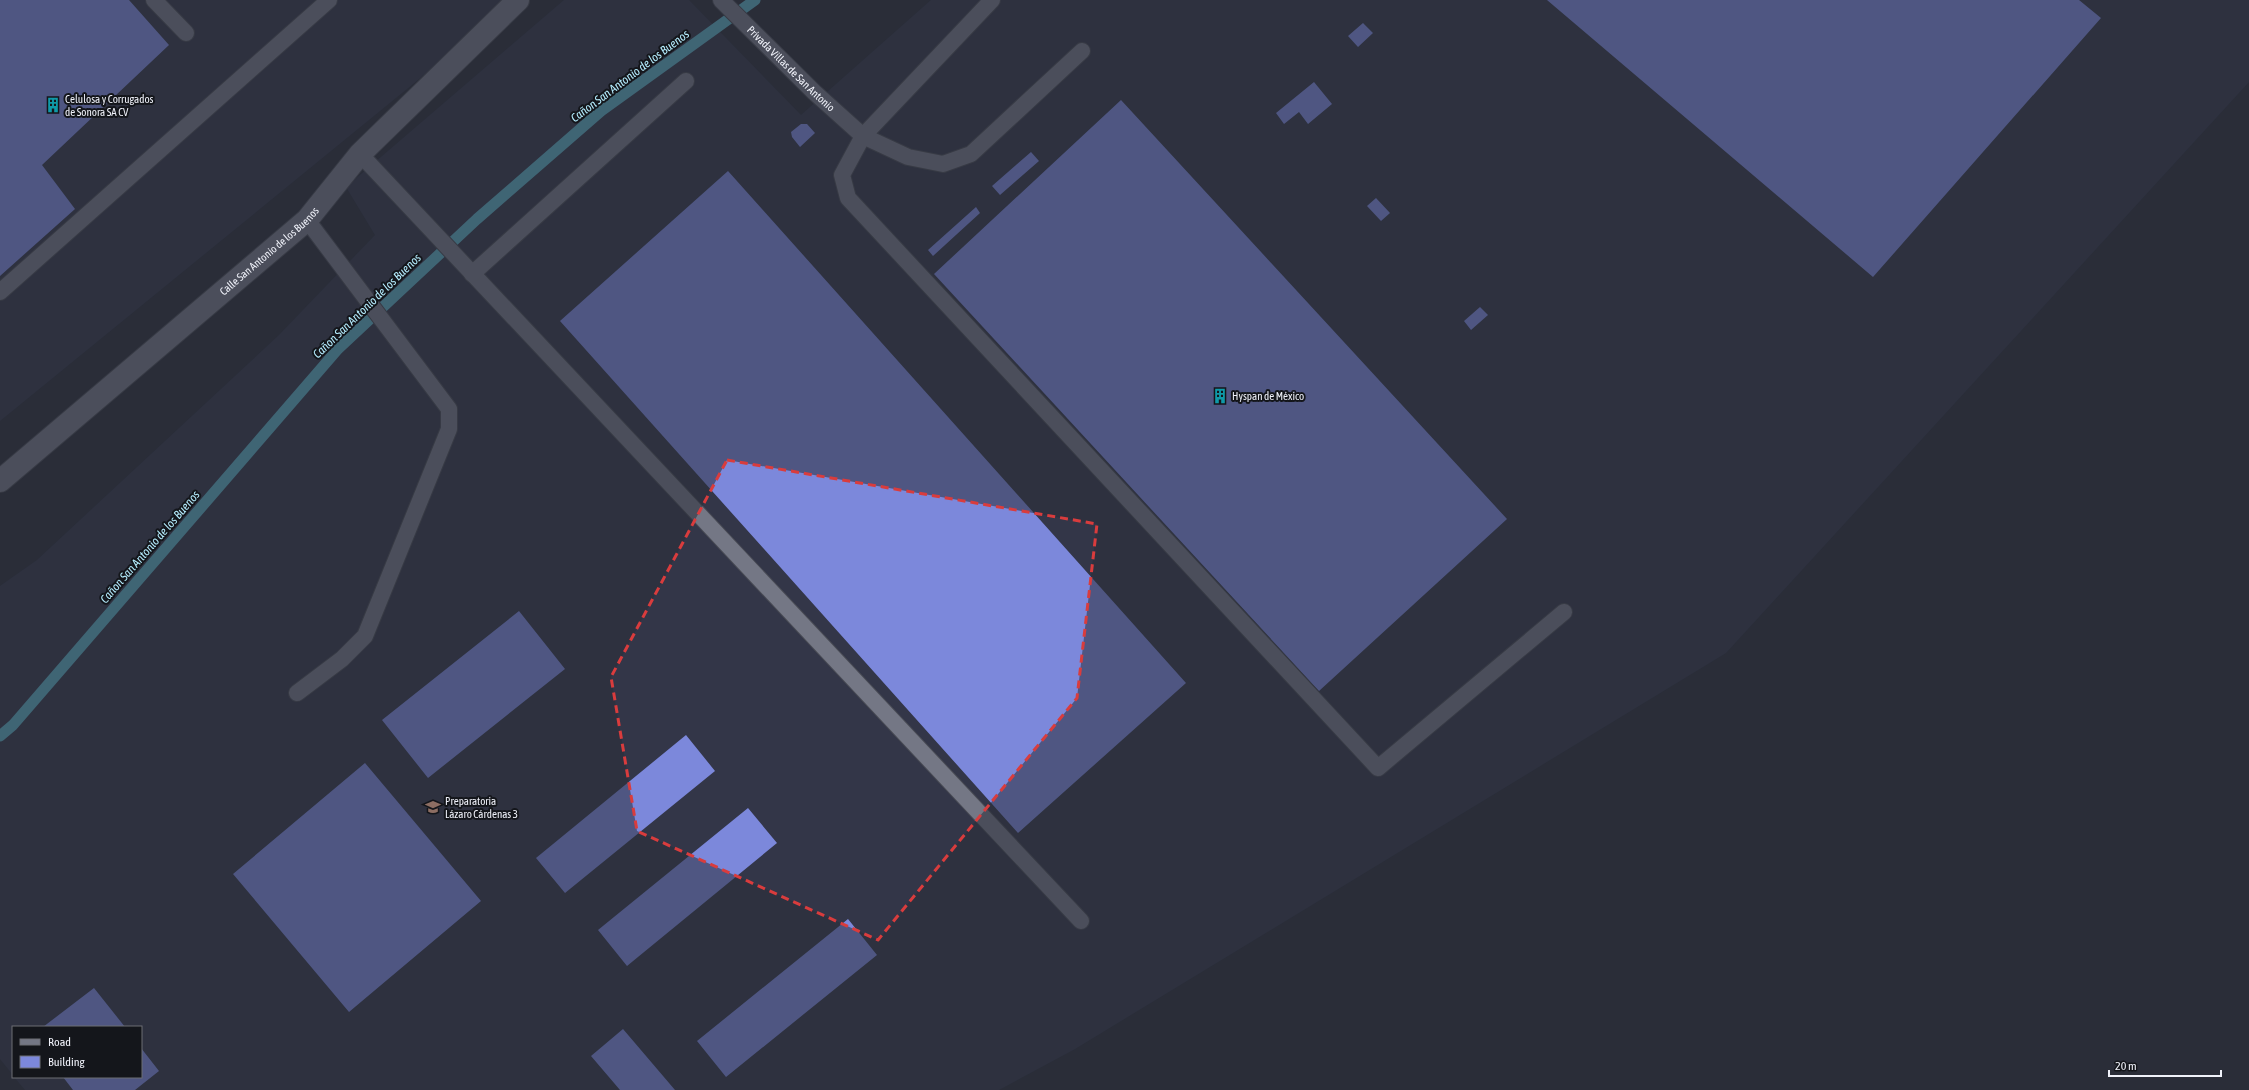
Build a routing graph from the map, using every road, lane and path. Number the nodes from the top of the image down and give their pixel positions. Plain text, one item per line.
1 (154, 0) edge
2 (329, 0) edge
3 (518, 0) edge
4 (721, 0) edge
5 (992, 0) edge
6 (186, 33) dead end
7 (1082, 51) dead end
8 (686, 81) dead end
9 (863, 136) junction
10 (360, 154) junction
11 (307, 220) junction
12 (472, 274) junction
13 (0, 292) edge
14 (0, 481) edge
15 (1564, 612) dead end
16 (297, 693) dead end
17 (1081, 922) dead end

1 - 6 lane
2 - 13 lane
3 - 10 street, Calle San Antonio de los Buenos
4 - 9 lane, Privada Villas de San Antonio
5 - 9 lane
7 - 9 lane, Privada Villas de San Antonio
8 - 12 lane
9 - 15 lane
10 - 11 street, Calle San Antonio de los Buenos
10 - 12 lane
11 - 14 street, Calle San Antonio de los Buenos
11 - 16 lane
12 - 17 lane

